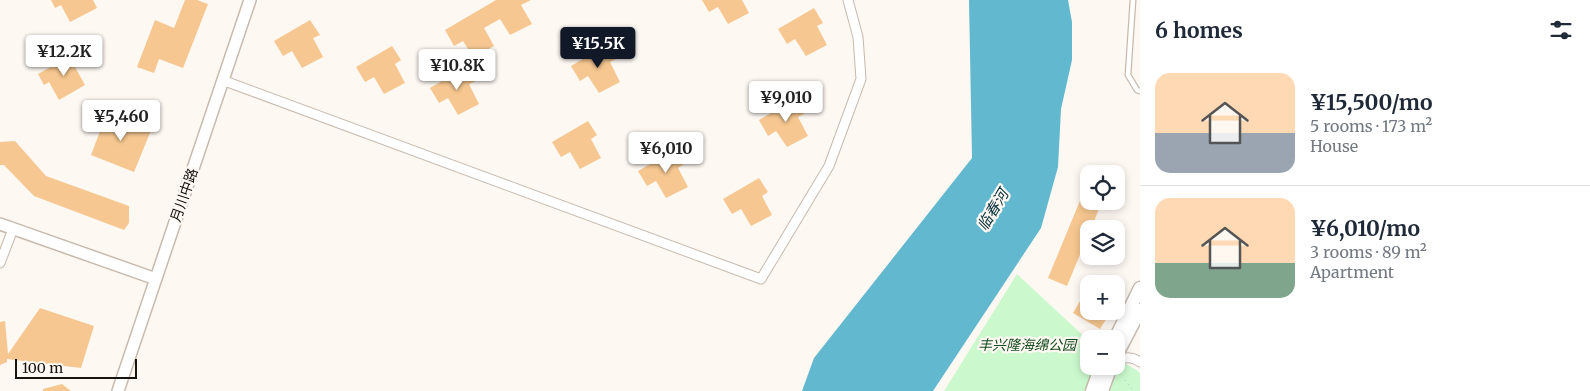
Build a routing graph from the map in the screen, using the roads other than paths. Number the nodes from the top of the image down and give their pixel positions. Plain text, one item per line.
1 (250, 0) edge
2 (848, 0) edge
3 (1133, 0) edge
4 (222, 80) junction
5 (1140, 92) edge
6 (0, 224) edge
7 (13, 229) junction
8 (0, 262) edge
9 (156, 279) junction
10 (1140, 288) edge
11 (1140, 310) edge
12 (1119, 330) edge
13 (1125, 339) edge
14 (1125, 358) edge
15 (1140, 362) edge
16 (1102, 375) edge
17 (1104, 375) edge
18 (118, 391) edge
19 (1092, 391) edge
20 (1102, 391) edge

1 - 4 street, 月川中路
2 - 4 street
3 - 5 lane
4 - 9 street, 月川中路
6 - 7 street
7 - 8 street
7 - 9 street
9 - 18 street, 月川中路
10 - 12 main road
11 - 13 main road
14 - 15 street
16 - 19 main road
17 - 20 main road

